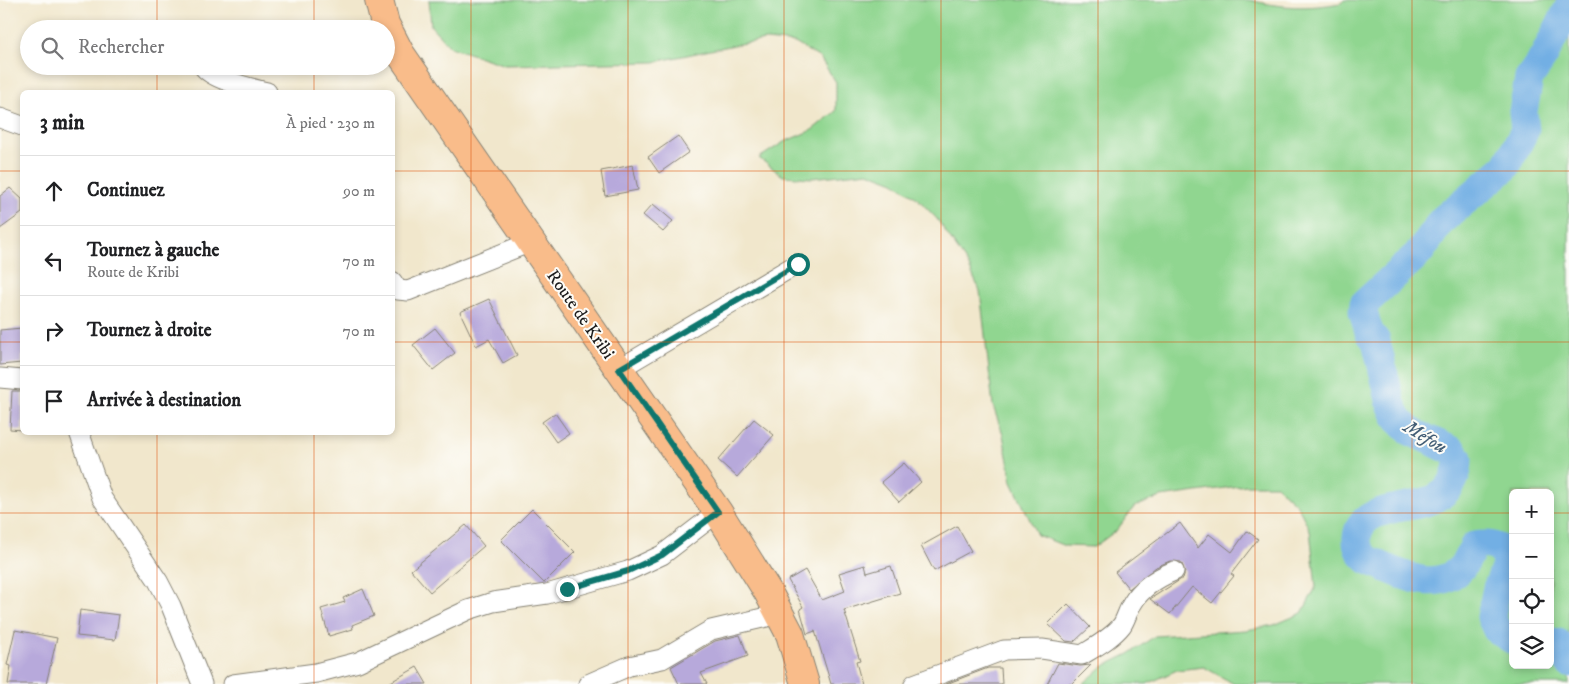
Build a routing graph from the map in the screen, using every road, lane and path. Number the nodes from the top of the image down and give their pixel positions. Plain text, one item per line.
1 (379, 0) edge
2 (385, 20) edge
3 (395, 43) edge
4 (215, 75) edge
5 (260, 90) edge
6 (0, 118) edge
7 (20, 125) edge
8 (531, 242) junction
9 (798, 264) dead end
10 (395, 286) edge
11 (619, 369) junction
12 (0, 378) edge
13 (20, 380) edge
14 (80, 435) edge
15 (718, 512) junction
16 (1174, 572) dead end
17 (780, 614) junction
18 (202, 684) edge
19 (234, 684) edge
20 (588, 684) edge
21 (805, 684) edge
22 (914, 684) edge

1 - 2 main road, Route de Kribi
3 - 8 main road, Route de Kribi
4 - 5 street
6 - 7 street
8 - 10 street
8 - 11 main road, Route de Kribi
9 - 11 street
11 - 15 main road, Route de Kribi
12 - 13 street
14 - 18 street
15 - 17 main road, Route de Kribi
15 - 19 street
16 - 22 street
17 - 20 street
17 - 21 main road, Route de Kribi

